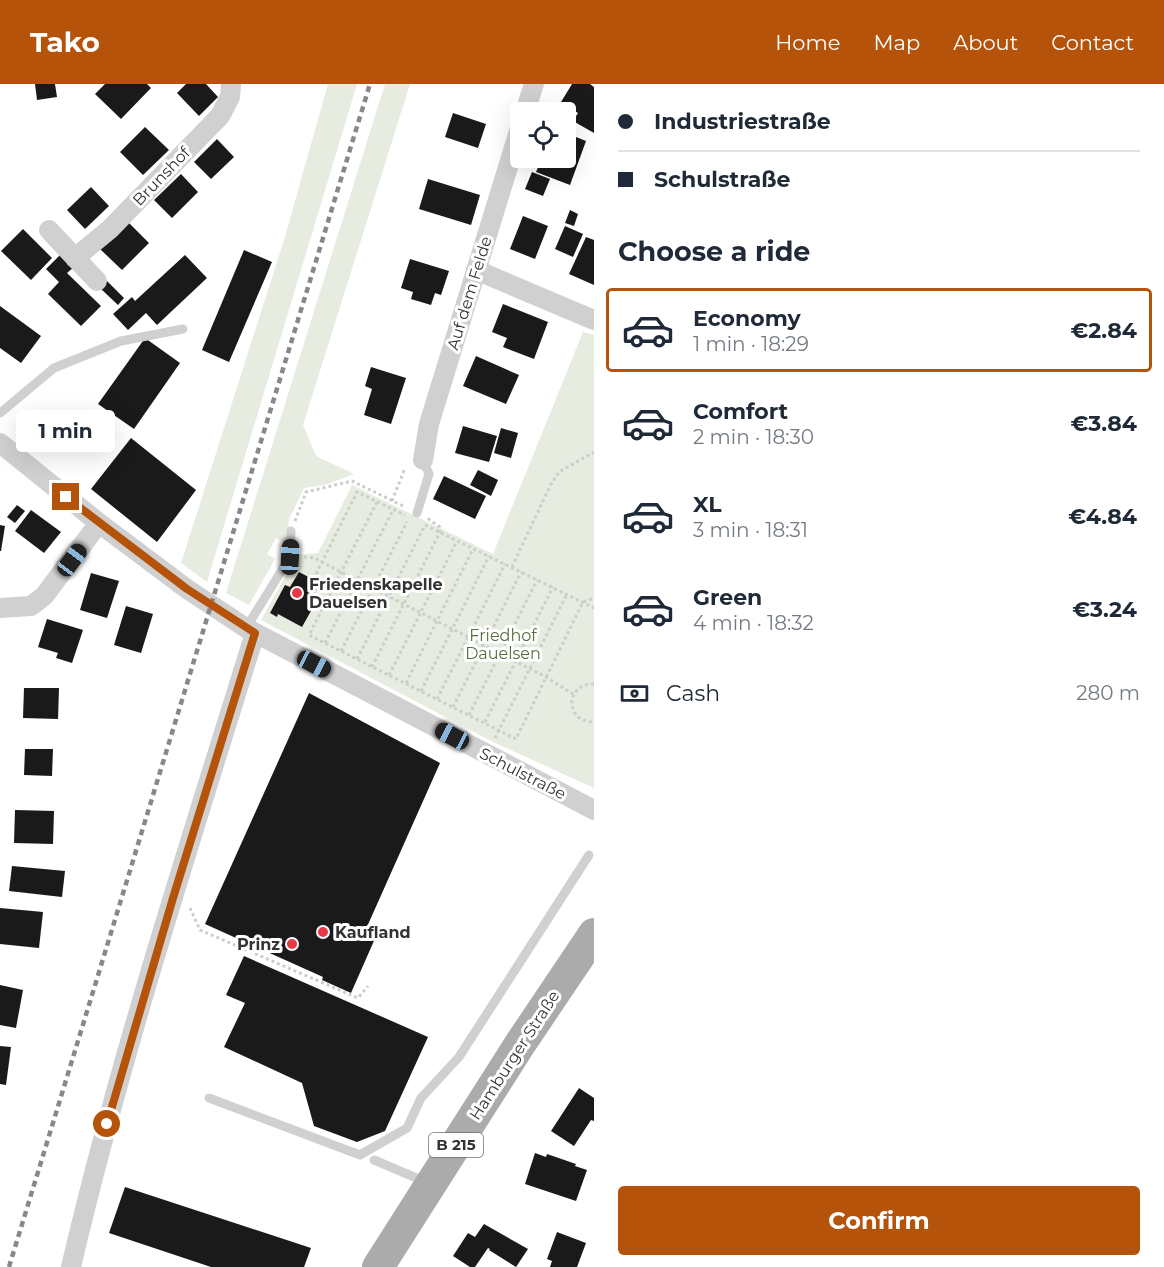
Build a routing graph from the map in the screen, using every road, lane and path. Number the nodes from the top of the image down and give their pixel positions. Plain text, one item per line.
1 (231, 84) edge
2 (534, 84) edge
3 (528, 102) edge
4 (510, 161) edge
5 (49, 230) dead end
6 (75, 258) junction
7 (477, 270) junction
8 (97, 281) dead end
9 (594, 320) edge
10 (183, 329) dead end
11 (0, 413) edge
12 (0, 443) edge
13 (594, 452) edge
14 (423, 460) junction
15 (392, 501) junction
16 (377, 502) junction
17 (393, 510) junction
18 (417, 517) junction
19 (99, 523) junction
20 (426, 525) junction
21 (291, 531) joint
22 (440, 532) junction
23 (457, 540) junction
24 (473, 549) junction
25 (489, 556) junction
26 (314, 558) dead end
27 (322, 562) junction
28 (505, 564) junction
29 (512, 567) junction
30 (341, 572) junction
31 (521, 572) junction
32 (316, 574) dead end
33 (357, 580) junction
34 (537, 580) junction
35 (553, 587) junction
36 (373, 588) junction
37 (567, 594) junction
38 (389, 597) junction
39 (594, 598) edge
40 (583, 602) junction
41 (404, 604) junction
42 (0, 608) edge
43 (594, 608) edge
44 (421, 613) junction
45 (437, 621) junction
46 (452, 629) junction
47 (250, 630) junction
48 (468, 637) junction
49 (325, 643) junction
50 (484, 645) junction
51 (341, 651) junction
52 (500, 654) junction
53 (357, 659) junction
54 (516, 662) junction
55 (372, 667) junction
56 (530, 669) junction
57 (389, 675) junction
58 (546, 677) junction
59 (405, 683) junction
60 (594, 684) edge
61 (421, 691) junction
62 (573, 694) junction
63 (437, 699) junction
64 (453, 707) junction
65 (469, 715) junction
66 (594, 722) edge
67 (485, 723) junction
68 (499, 730) junction
69 (494, 740) dead end
70 (594, 810) edge
71 (589, 855) dead end
72 (173, 898) junction
73 (594, 934) edge
74 (368, 986) dead end
75 (209, 1098) dead end
76 (374, 1160) dead end
77 (431, 1184) junction
78 (71, 1267) edge
79 (378, 1267) edge

1 - 6 street, Brunshof
2 - 3 street
4 - 7 street, Auf dem Felde
5 - 6 street
6 - 8 street
7 - 9 street
7 - 14 street, Auf dem Felde
10 - 11 lane
12 - 19 street, Schulstraße
13 - 29 path
14 - 15 path
14 - 18 lane
15 - 18 path
15 - 21 path
16 - 17 path
16 - 27 path
16 - 30 path
17 - 33 path
17 - 36 path
18 - 20 path
18 - 22 path
19 - 42 street
19 - 47 street, Schulstraße
20 - 22 path
20 - 38 path
21 - 47 lane
22 - 23 path
22 - 41 path
23 - 24 path
23 - 44 path
24 - 25 path
24 - 45 path
25 - 28 path
25 - 46 path
26 - 27 path
27 - 30 path
27 - 32 path
28 - 29 path
28 - 48 path
29 - 31 path
30 - 33 path
30 - 49 path
31 - 34 path
31 - 50 path
33 - 36 path
33 - 49 path
34 - 35 path
34 - 52 path
35 - 37 path
35 - 54 path
36 - 38 path
36 - 51 path
37 - 40 path
37 - 56 path
38 - 41 path
38 - 53 path
39 - 40 path
40 - 43 path
40 - 58 path
41 - 44 path
41 - 55 path
44 - 45 path
44 - 57 path
45 - 46 path
45 - 59 path
46 - 48 path
46 - 61 path
47 - 70 street, Schulstraße
47 - 72 street
48 - 50 path
48 - 63 path
49 - 51 path
50 - 52 path
50 - 64 path
51 - 53 path
52 - 54 path
52 - 65 path
53 - 55 path
54 - 56 path
54 - 67 path
55 - 57 path
56 - 58 path
56 - 68 path
57 - 59 path
58 - 62 path
58 - 68 path
59 - 61 path
60 - 62 path
61 - 63 path
62 - 66 path
63 - 64 path
64 - 65 path
65 - 67 path
67 - 68 path
68 - 69 path
71 - 75 lane
72 - 74 path
72 - 78 street
73 - 77 main road, Hamburger Straße / B 215
76 - 77 lane
77 - 79 main road, Hamburger Straße / B 215

